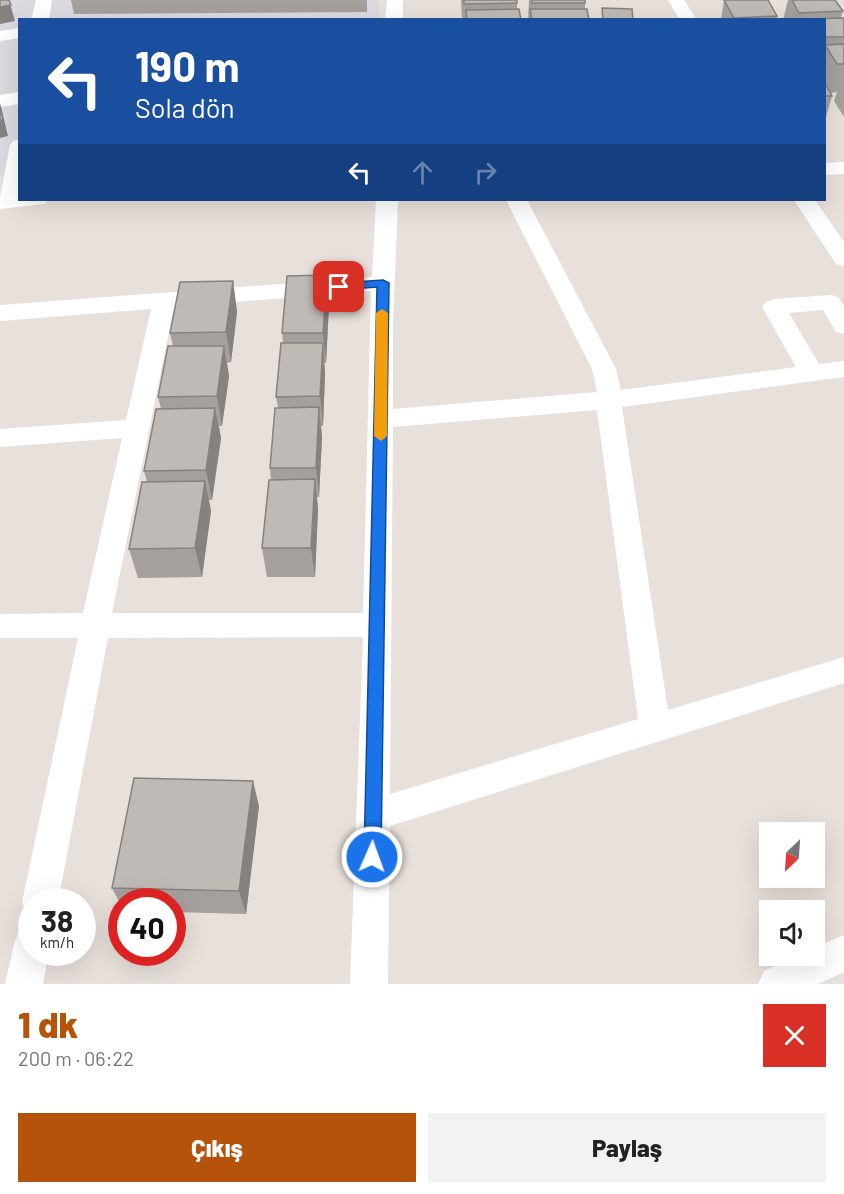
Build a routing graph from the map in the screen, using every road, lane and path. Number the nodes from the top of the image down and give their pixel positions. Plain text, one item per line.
1 (44, 0) edge
2 (395, 0) edge
3 (676, 0) edge
4 (40, 18) edge
5 (394, 18) edge
6 (687, 18) edge
7 (18, 33) edge
8 (0, 36) edge
9 (18, 98) edge
10 (0, 101) edge
11 (18, 153) edge
12 (844, 168) edge
13 (826, 169) edge
14 (26, 201) edge
15 (387, 201) edge
16 (517, 201) edge
17 (806, 201) edge
18 (5, 203) edge
19 (844, 259) edge
20 (383, 283) junction
21 (164, 300) junction
22 (0, 313) edge
23 (844, 326) edge
24 (844, 369) edge
25 (811, 372) junction
26 (609, 400) junction
27 (381, 419) junction
28 (137, 428) junction
29 (0, 438) edge
30 (378, 625) junction
31 (0, 626) edge
32 (95, 626) junction
33 (844, 670) edge
34 (655, 728) junction
35 (374, 815) junction
36 (43, 888) edge
37 (844, 953) edge
38 (28, 966) edge
39 (24, 984) edge
40 (369, 984) edge
41 (777, 984) edge

1 - 4 street
2 - 5 street
3 - 6 street
7 - 8 street
9 - 10 street
11 - 18 street
12 - 13 street
14 - 18 street
15 - 20 street
16 - 26 street
17 - 19 street
20 - 21 street
20 - 27 street
21 - 22 street
21 - 28 street
23 - 25 street
24 - 25 street
25 - 26 street
26 - 27 street
26 - 34 street
27 - 30 street
28 - 29 street
28 - 32 street
30 - 32 street
30 - 35 street
31 - 32 street
32 - 36 street
33 - 34 street
34 - 35 street
35 - 40 street
37 - 41 street
38 - 39 street

